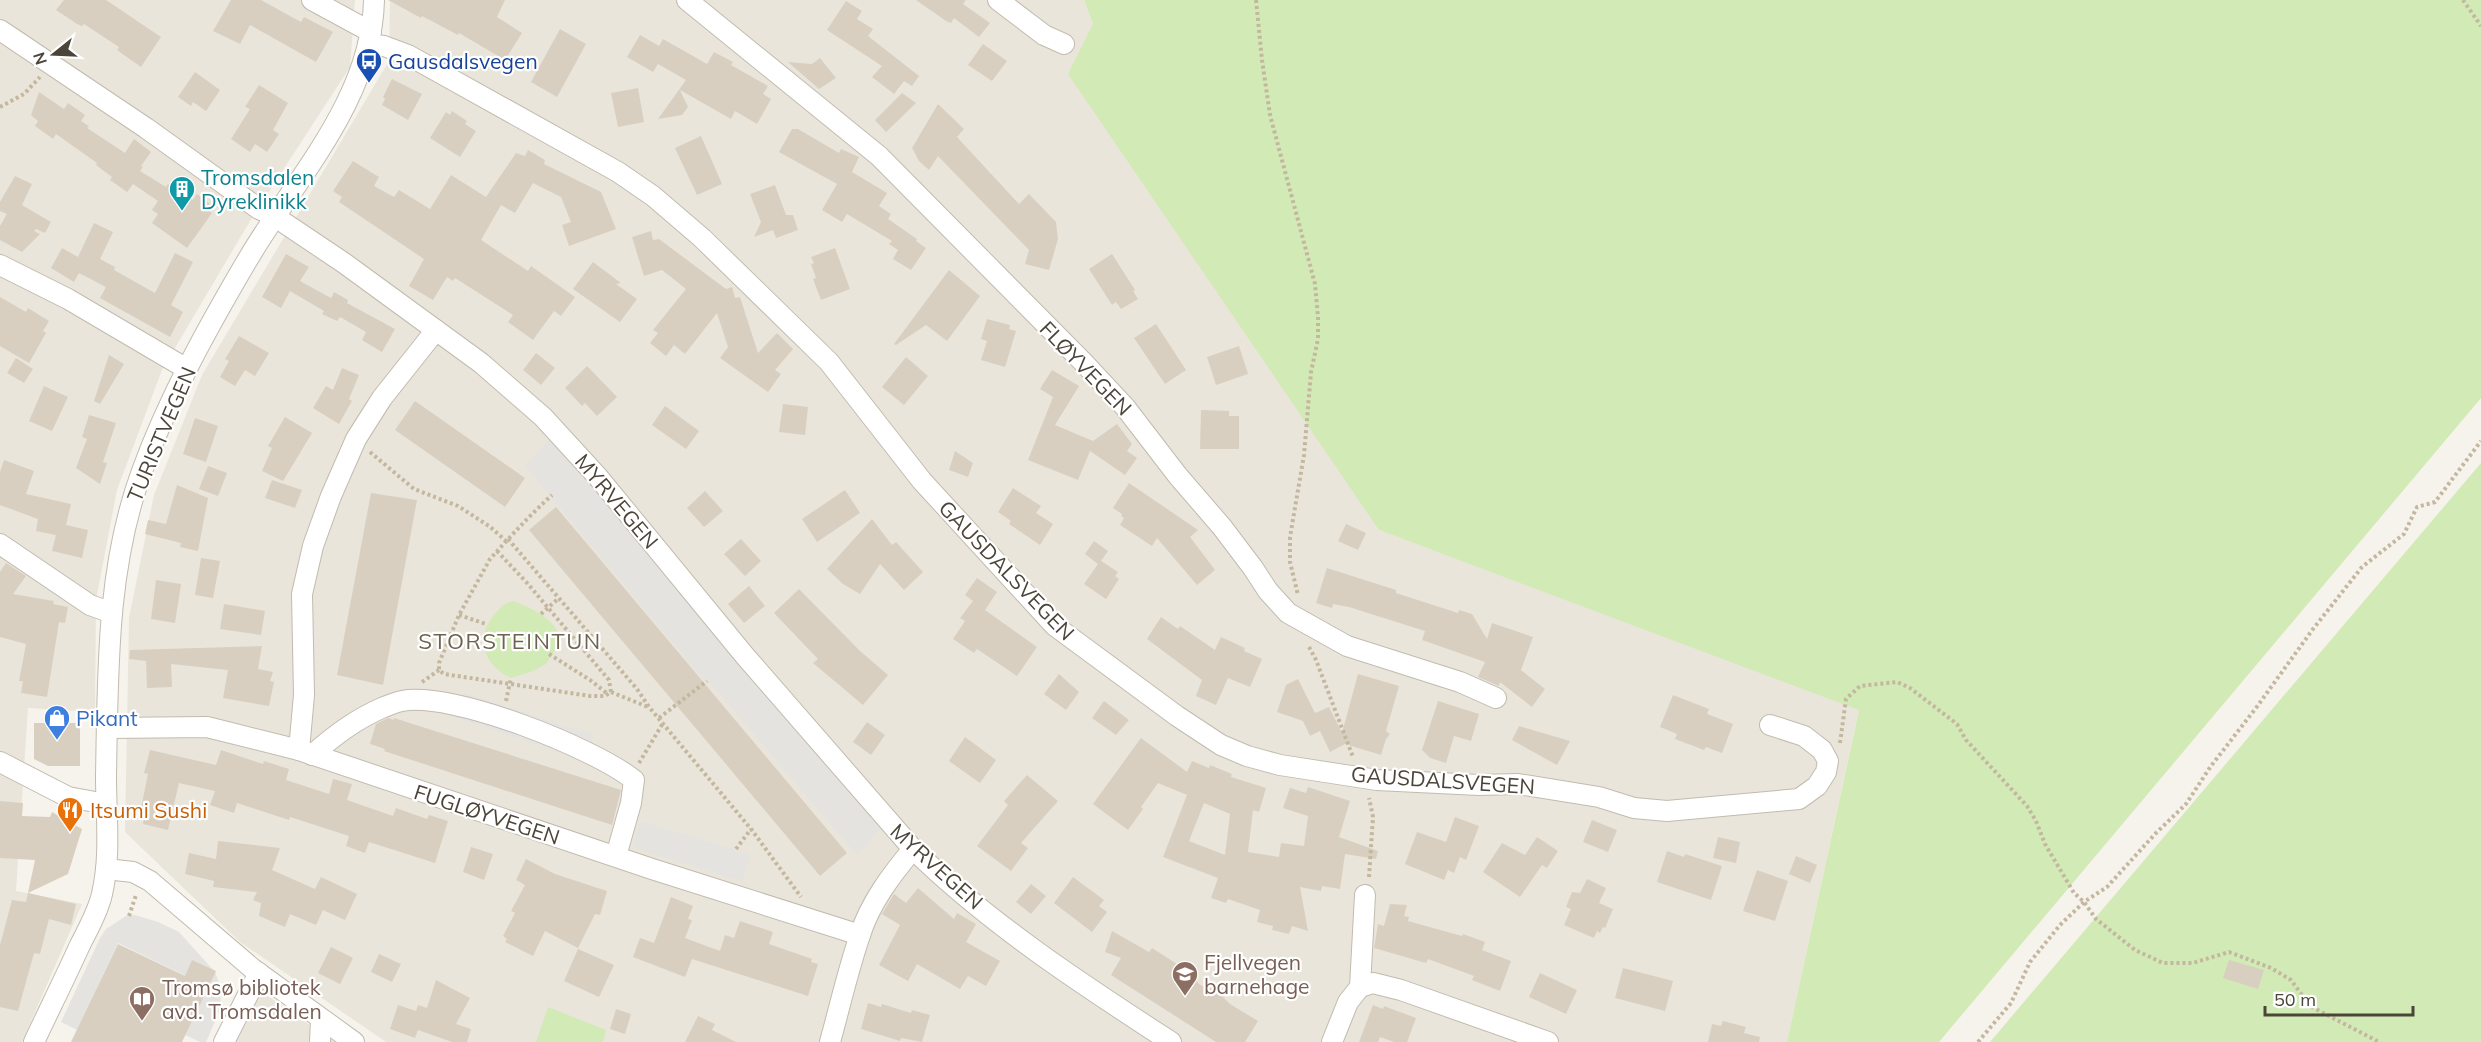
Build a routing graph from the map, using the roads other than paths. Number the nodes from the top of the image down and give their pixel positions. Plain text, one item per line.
1 (312, 0) edge
2 (374, 0) edge
3 (687, 0) edge
4 (998, 0) edge
5 (0, 30) edge
6 (370, 38) junction
7 (1064, 44) dead end
8 (274, 216) junction
9 (0, 265) edge
10 (436, 330) junction
11 (187, 369) junction
12 (0, 544) edge
13 (112, 613) junction
14 (1496, 698) dead end
15 (1770, 725) dead end
16 (108, 728) junction
17 (305, 753) junction
18 (0, 762) edge
19 (106, 804) junction
20 (624, 845) junction
21 (913, 849) junction
22 (106, 869) junction
23 (1365, 895) road end
24 (860, 935) junction
25 (259, 973) junction
26 (1360, 987) junction
27 (321, 1019) junction
28 (34, 1042) edge
29 (224, 1042) edge
30 (320, 1042) edge
31 (354, 1042) edge
32 (830, 1042) edge
33 (1171, 1042) edge
34 (1332, 1042) edge
35 (1548, 1042) edge

1 - 6 street, GAUSDALSVEGEN
2 - 6 street, TURISTVEGEN
3 - 14 street, FLØYVEGEN
4 - 7 street
5 - 8 street, MYRVEGEN
6 - 8 street, TURISTVEGEN
6 - 15 street, GAUSDALSVEGEN
8 - 10 street, MYRVEGEN
8 - 11 street, TURISTVEGEN
9 - 11 street
10 - 17 street
10 - 21 street, MYRVEGEN
11 - 13 street, TURISTVEGEN
12 - 13 street
13 - 16 street, TURISTVEGEN
16 - 17 street, FUGLØYVEGEN
16 - 19 street, TURISTVEGEN
17 - 20 street, FUGLØYVEGEN
17 - 20 street
18 - 19 street
19 - 22 street, TURISTVEGEN
20 - 24 street, FUGLØYVEGEN
21 - 24 street
21 - 33 street, MYRVEGEN
22 - 25 street
22 - 28 street, TURISTVEGEN
23 - 26 street
24 - 32 street
25 - 27 street
25 - 29 street
26 - 34 street
26 - 35 street
27 - 30 street
27 - 31 street

